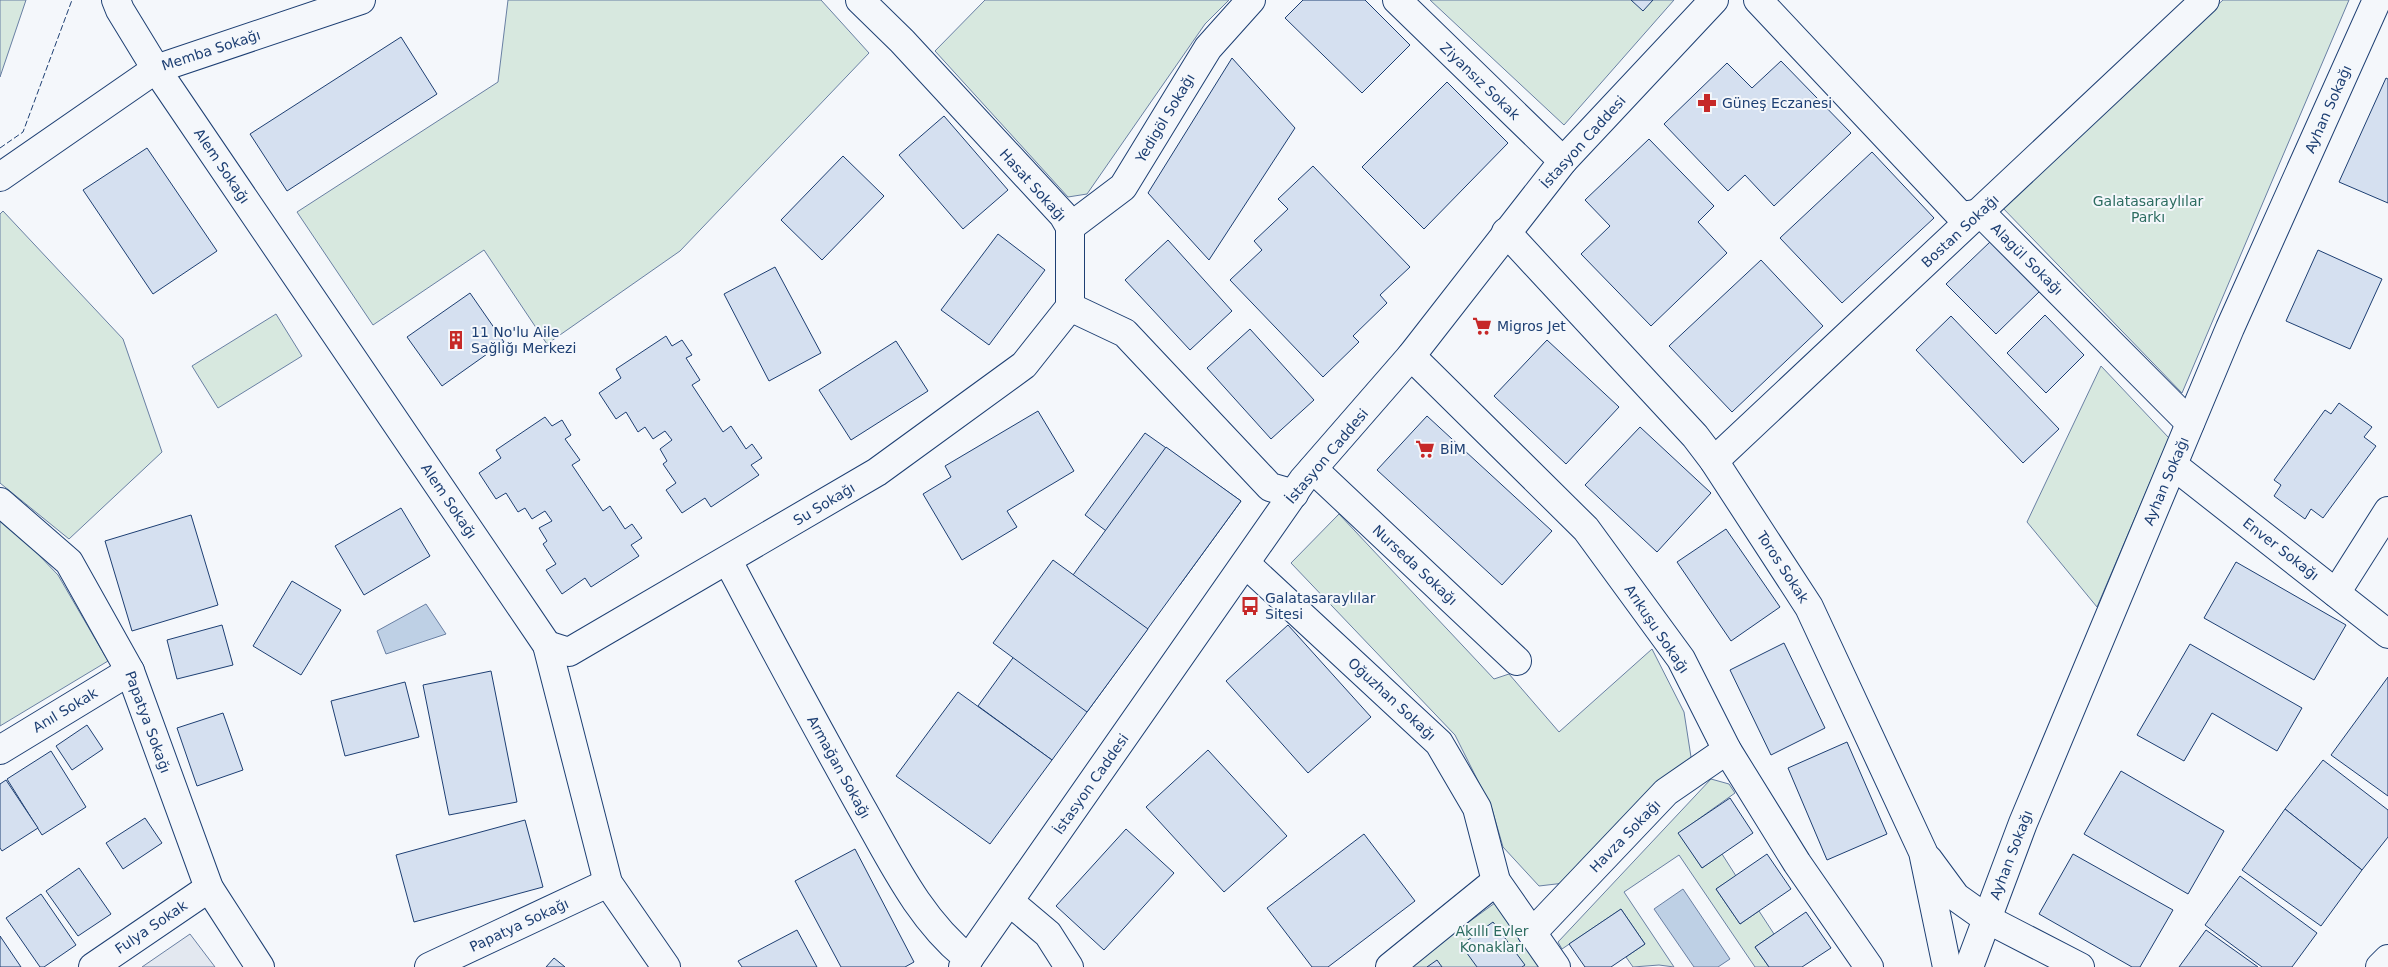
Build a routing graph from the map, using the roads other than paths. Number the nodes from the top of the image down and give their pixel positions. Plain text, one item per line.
1 (361, 0) edge
2 (860, 0) edge
3 (1251, 0) edge
4 (1397, 0) edge
5 (1714, 0) edge
6 (1758, 0) edge
7 (2205, 0) edge
8 (2377, 0) edge
9 (123, 3) edge
10 (156, 69) junction
11 (1564, 162) junction
12 (0, 177) edge
13 (1981, 212) junction
14 (1070, 227) junction
15 (1506, 232) junction
16 (1070, 307) junction
17 (1412, 356) junction
18 (2190, 423) junction
19 (1714, 461) junction
20 (2173, 465) junction
21 (1313, 469) junction
22 (1294, 494) junction
23 (0, 502) edge
24 (2388, 511) edge
25 (728, 561) junction
26 (1246, 564) junction
27 (2336, 593) junction
28 (2388, 634) edge
29 (547, 645) junction
30 (1517, 661) dead end
31 (130, 671) junction
32 (0, 750) edge
33 (1727, 750) junction
34 (1923, 852) junction
35 (1496, 881) junction
36 (608, 883) junction
37 (209, 888) junction
38 (1010, 902) junction
39 (1987, 919) junction
40 (1532, 933) junction
41 (2388, 959) edge
42 (966, 963) edge
43 (93, 967) edge
44 (260, 967) edge
45 (429, 967) edge
46 (666, 967) edge
47 (1069, 967) edge
48 (1390, 967) edge
49 (1556, 967) edge
50 (1869, 967) edge
51 (1947, 967) edge
52 (1969, 967) edge
53 (2080, 967) edge
54 (2380, 967) edge

1 - 10 street, Memba Sokağı
2 - 14 street, Hasat Sokağı
3 - 14 street, Yedigöl Sokağı
4 - 11 street, Ziyansız Sokak
5 - 11 street, İstasyon Caddesi
6 - 13 street, Alagül Sokağı
7 - 13 street, Bostan Sokağı
8 - 18 street, Ayhan Sokağı
9 - 10 street, Alem Sokağı
10 - 12 street, Memba Sokağı
10 - 29 street, Alem Sokağı
11 - 15 street, İstasyon Caddesi
13 - 18 street, Alagül Sokağı
13 - 19 street, Bostan Sokağı
14 - 16 street, Hasat Sokağı
15 - 17 street, İstasyon Caddesi
15 - 19 street, Toros Sokak
16 - 22 street
16 - 25 street, Su Sokağı
17 - 21 street, İstasyon Caddesi
17 - 33 street, Arıkuşu Sokağı
18 - 20 street, Ayhan Sokağı
19 - 34 street, Toros Sokak
20 - 27 street, Enver Sokağı
20 - 39 street, Ayhan Sokağı
21 - 22 street, İstasyon Caddesi
21 - 30 street, Nurseda Sokağı
22 - 26 street, İstasyon Caddesi
23 - 31 street, Papatya Sokağı
24 - 27 street
25 - 29 street, Su Sokağı
25 - 42 street, Armağan Sokağı
26 - 35 street, Oğuzhan Sokağı
26 - 38 street, İstasyon Caddesi
27 - 28 street, Enver Sokağı
29 - 36 street, Alem Sokağı
31 - 32 street, Anıl Sokak
31 - 37 street, Papatya Sokağı
33 - 40 street, Havza Sokağı
33 - 50 street, Arıkuşu Sokağı
34 - 39 street
34 - 51 street, Toros Sokak
35 - 40 street, Oğuzhan Sokağı
35 - 48 street
36 - 45 street, Papatya Sokağı
36 - 46 street, Alem Sokağı
37 - 43 street, Fulya Sokak
37 - 44 street, Papatya Sokağı
38 - 42 street, İstasyon Caddesi
38 - 47 street
39 - 52 street, Ayhan Sokağı
39 - 53 street
40 - 49 street, Oğuzhan Sokağı
41 - 54 street

